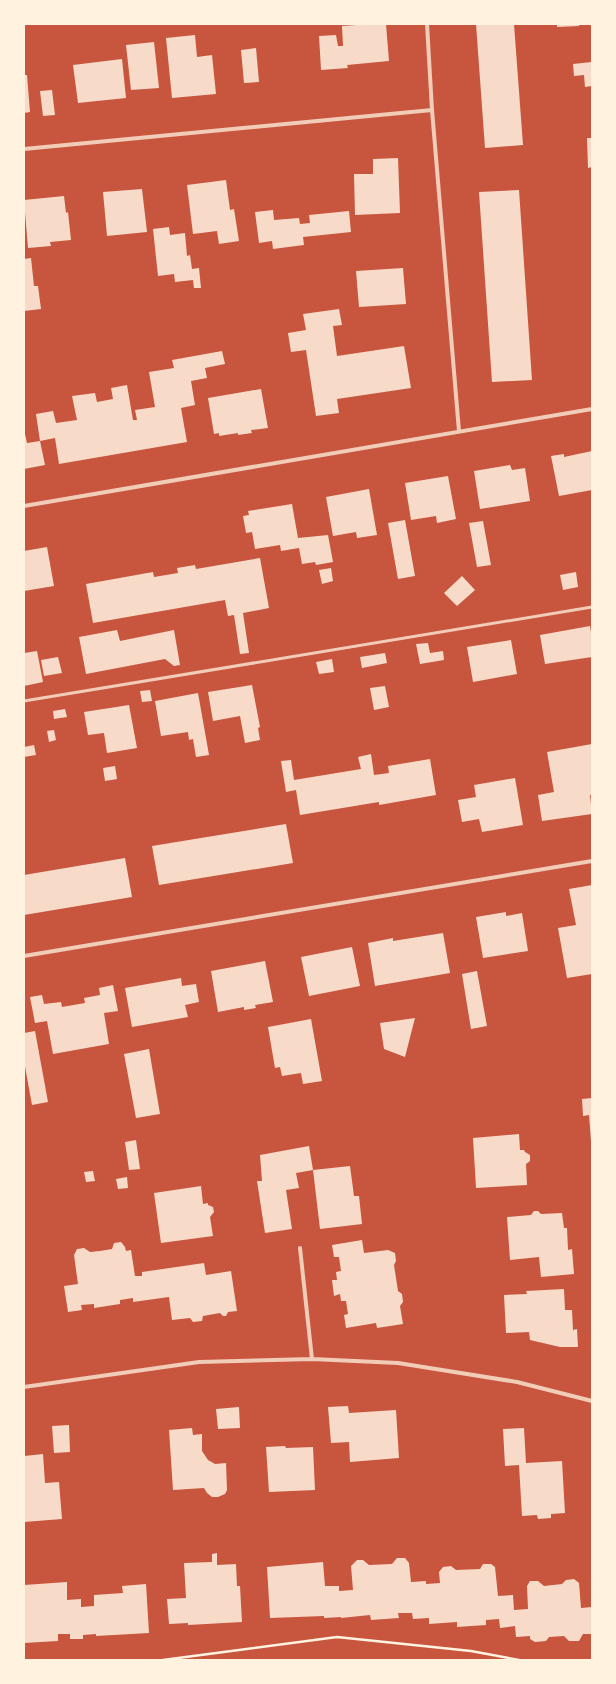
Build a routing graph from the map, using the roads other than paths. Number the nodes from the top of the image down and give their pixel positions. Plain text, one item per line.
1 (427, 24) edge
2 (432, 110) junction
3 (24, 149) edge
4 (592, 409) edge
5 (459, 431) junction
6 (24, 506) edge
7 (592, 607) edge
8 (24, 701) edge
9 (592, 861) edge
10 (24, 956) edge
11 (300, 1248) dead end
12 (312, 1359) junction
13 (24, 1387) edge
14 (592, 1401) edge

1 - 2 street
2 - 3 street
2 - 5 street
4 - 5 street
5 - 6 street
7 - 8 lane
9 - 10 street
11 - 12 street
12 - 13 street
12 - 14 street

